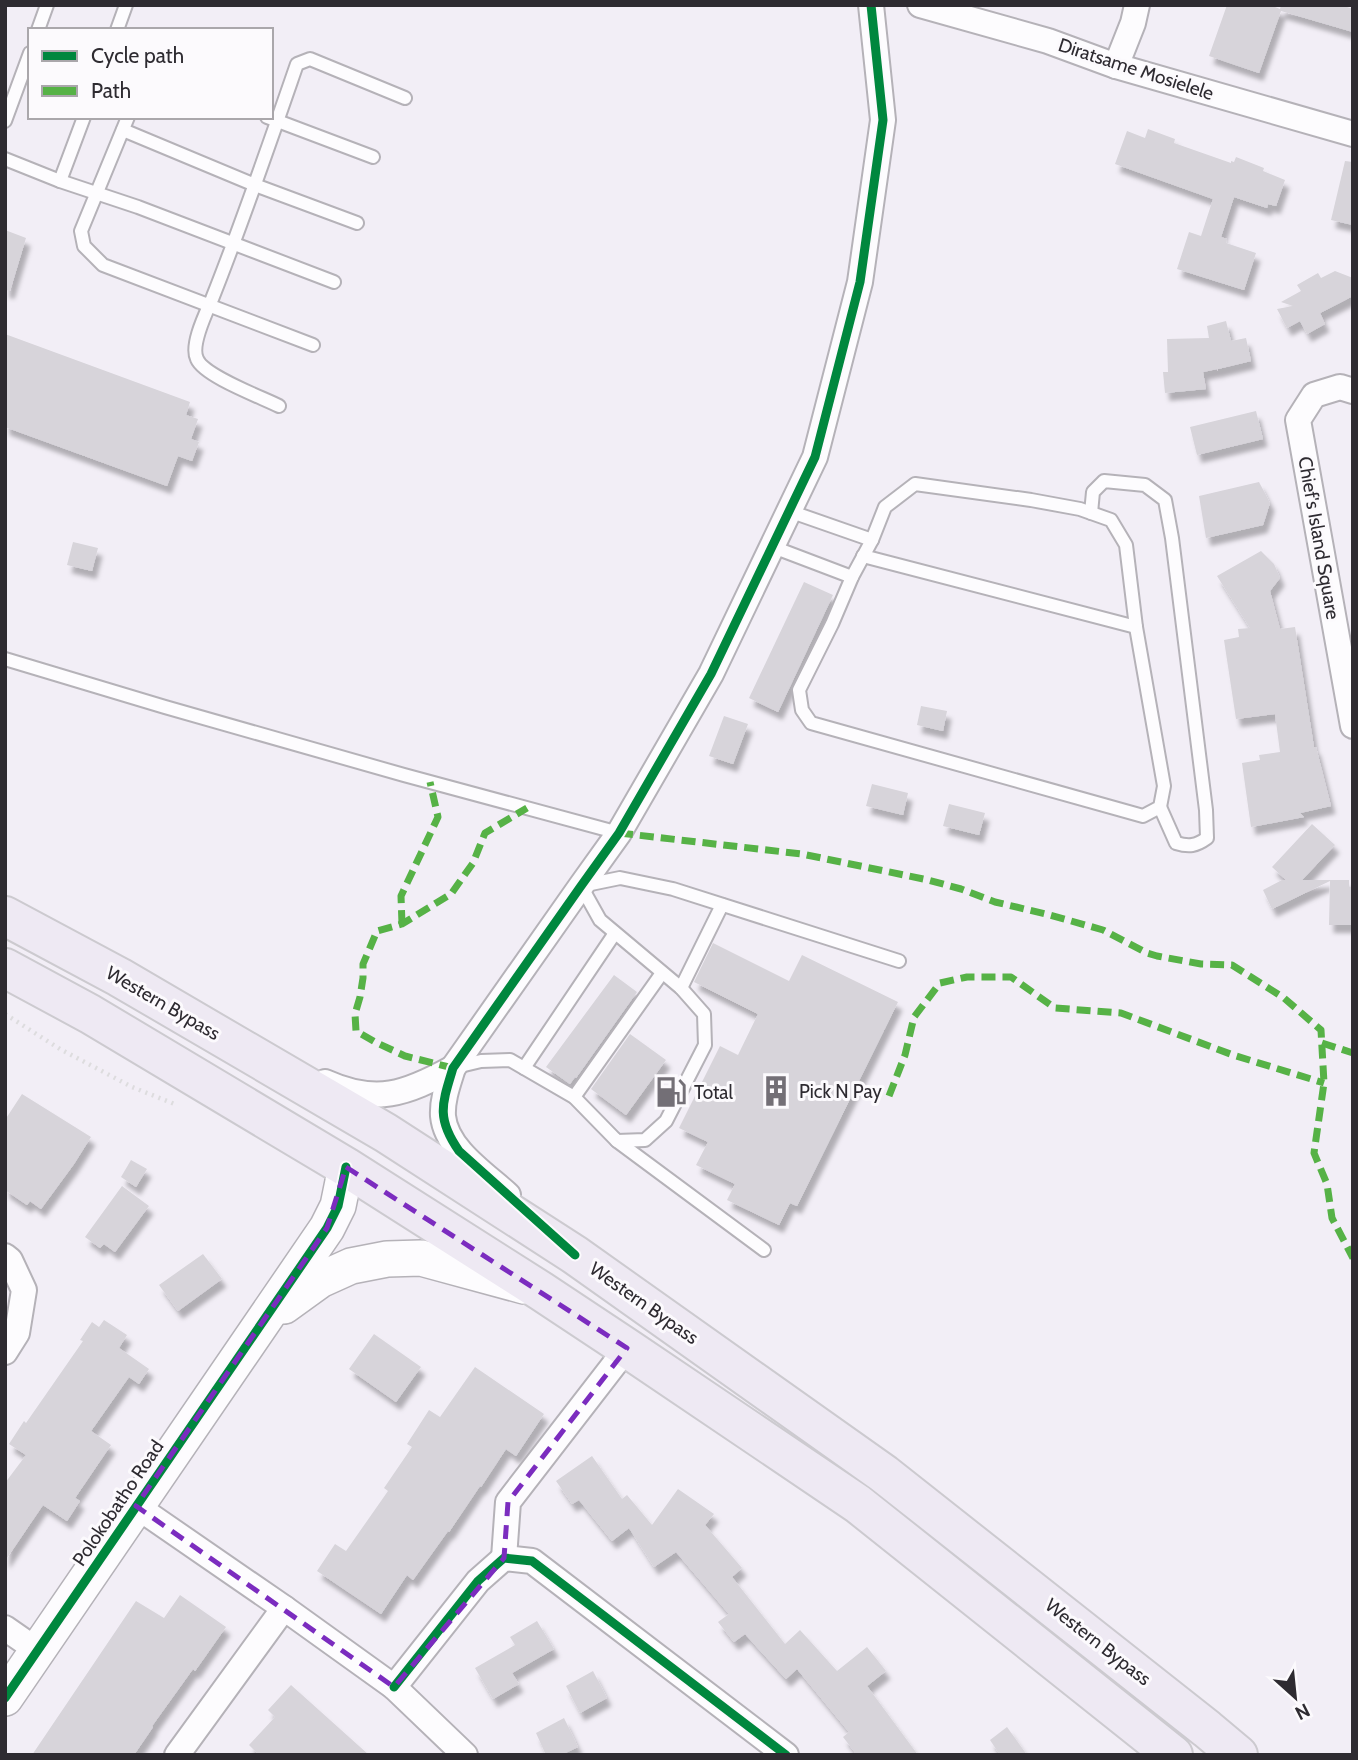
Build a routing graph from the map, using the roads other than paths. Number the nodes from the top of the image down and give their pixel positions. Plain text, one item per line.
1 (47, 5) edge
2 (126, 5) edge
3 (871, 5) edge
4 (920, 5) edge
5 (1138, 5) edge
6 (39, 28) edge
7 (118, 28) edge
8 (28, 58) edge
9 (1116, 66) junction
10 (405, 98) dead end
11 (273, 117) edge
12 (84, 119) edge
13 (127, 119) edge
14 (272, 119) edge
15 (5, 121) edge
16 (123, 130) junction
17 (1353, 134) edge
18 (373, 158) dead end
19 (5, 159) edge
20 (61, 181) junction
21 (255, 185) junction
22 (97, 194) junction
23 (357, 223) dead end
24 (234, 244) junction
25 (334, 282) dead end
26 (209, 306) junction
27 (313, 345) dead end
28 (1353, 391) edge
29 (279, 406) dead end
30 (789, 512) junction
31 (1091, 513) junction
32 (872, 540) junction
33 (773, 547) junction
34 (863, 556) junction
35 (852, 577) junction
36 (1136, 627) junction
37 (5, 659) edge
38 (1353, 726) edge
39 (1160, 807) junction
40 (619, 834) junction
41 (581, 886) junction
42 (722, 905) junction
43 (5, 916) edge
44 (615, 933) junction
45 (899, 961) dead end
46 (5, 968) edge
47 (662, 973) junction
48 (681, 988) junction
49 (173, 1009) junction
50 (453, 1068) junction
51 (524, 1068) junction
52 (573, 1097) junction
53 (617, 1141) junction
54 (346, 1167) junction
55 (764, 1250) dead end
56 (575, 1255) junction
57 (5, 1256) edge
58 (541, 1291) junction
59 (259, 1327) junction
60 (627, 1348) junction
61 (5, 1352) edge
62 (136, 1506) junction
63 (504, 1558) junction
64 (284, 1608) junction
65 (5, 1628) edge
66 (38, 1651) junction
67 (394, 1687) junction
68 (5, 1698) edge
69 (177, 1755) edge
70 (465, 1755) edge
71 (786, 1755) edge
72 (1173, 1755) edge
73 (1238, 1755) edge

1 - 6 lane
2 - 7 lane
3 - 30 street
4 - 9 street, Diratsame Mosielele
5 - 9 street
8 - 15 lane
9 - 17 street, Diratsame Mosielele
10 - 11 lane
12 - 20 lane
13 - 16 lane
14 - 18 lane
14 - 21 lane
16 - 21 lane
16 - 22 lane
19 - 20 lane
20 - 22 lane
21 - 23 lane
21 - 24 lane
22 - 24 lane
22 - 26 lane
24 - 25 lane
24 - 26 lane
26 - 27 lane
26 - 29 lane
28 - 38 street, Chief's Island Square
30 - 32 lane
30 - 33 street
31 - 32 lane
31 - 36 lane
31 - 39 lane
32 - 34 lane
33 - 35 lane
33 - 40 street
34 - 35 lane
34 - 36 lane
35 - 39 lane
36 - 39 lane
37 - 40 lane
40 - 41 street
41 - 42 lane
41 - 44 lane
41 - 50 street
42 - 45 lane
42 - 48 lane
43 - 49 highway, Western Bypass
44 - 47 lane
44 - 51 lane
46 - 54 highway
47 - 48 lane
47 - 52 lane
48 - 53 lane
49 - 50 street
49 - 56 highway, Western Bypass
50 - 51 lane
50 - 56 street
51 - 52 lane
52 - 53 lane
53 - 55 lane
54 - 58 highway
54 - 59 street, Polokobatho Road
56 - 73 highway, Western Bypass
57 - 61 street
58 - 59 street
58 - 60 highway
59 - 62 street, Polokobatho Road
60 - 63 street
60 - 72 highway
62 - 64 street
62 - 66 street, Polokobatho Road
63 - 67 street
63 - 71 street
64 - 67 street
64 - 69 street
65 - 66 street
66 - 68 street, Polokobatho Road
67 - 70 street

